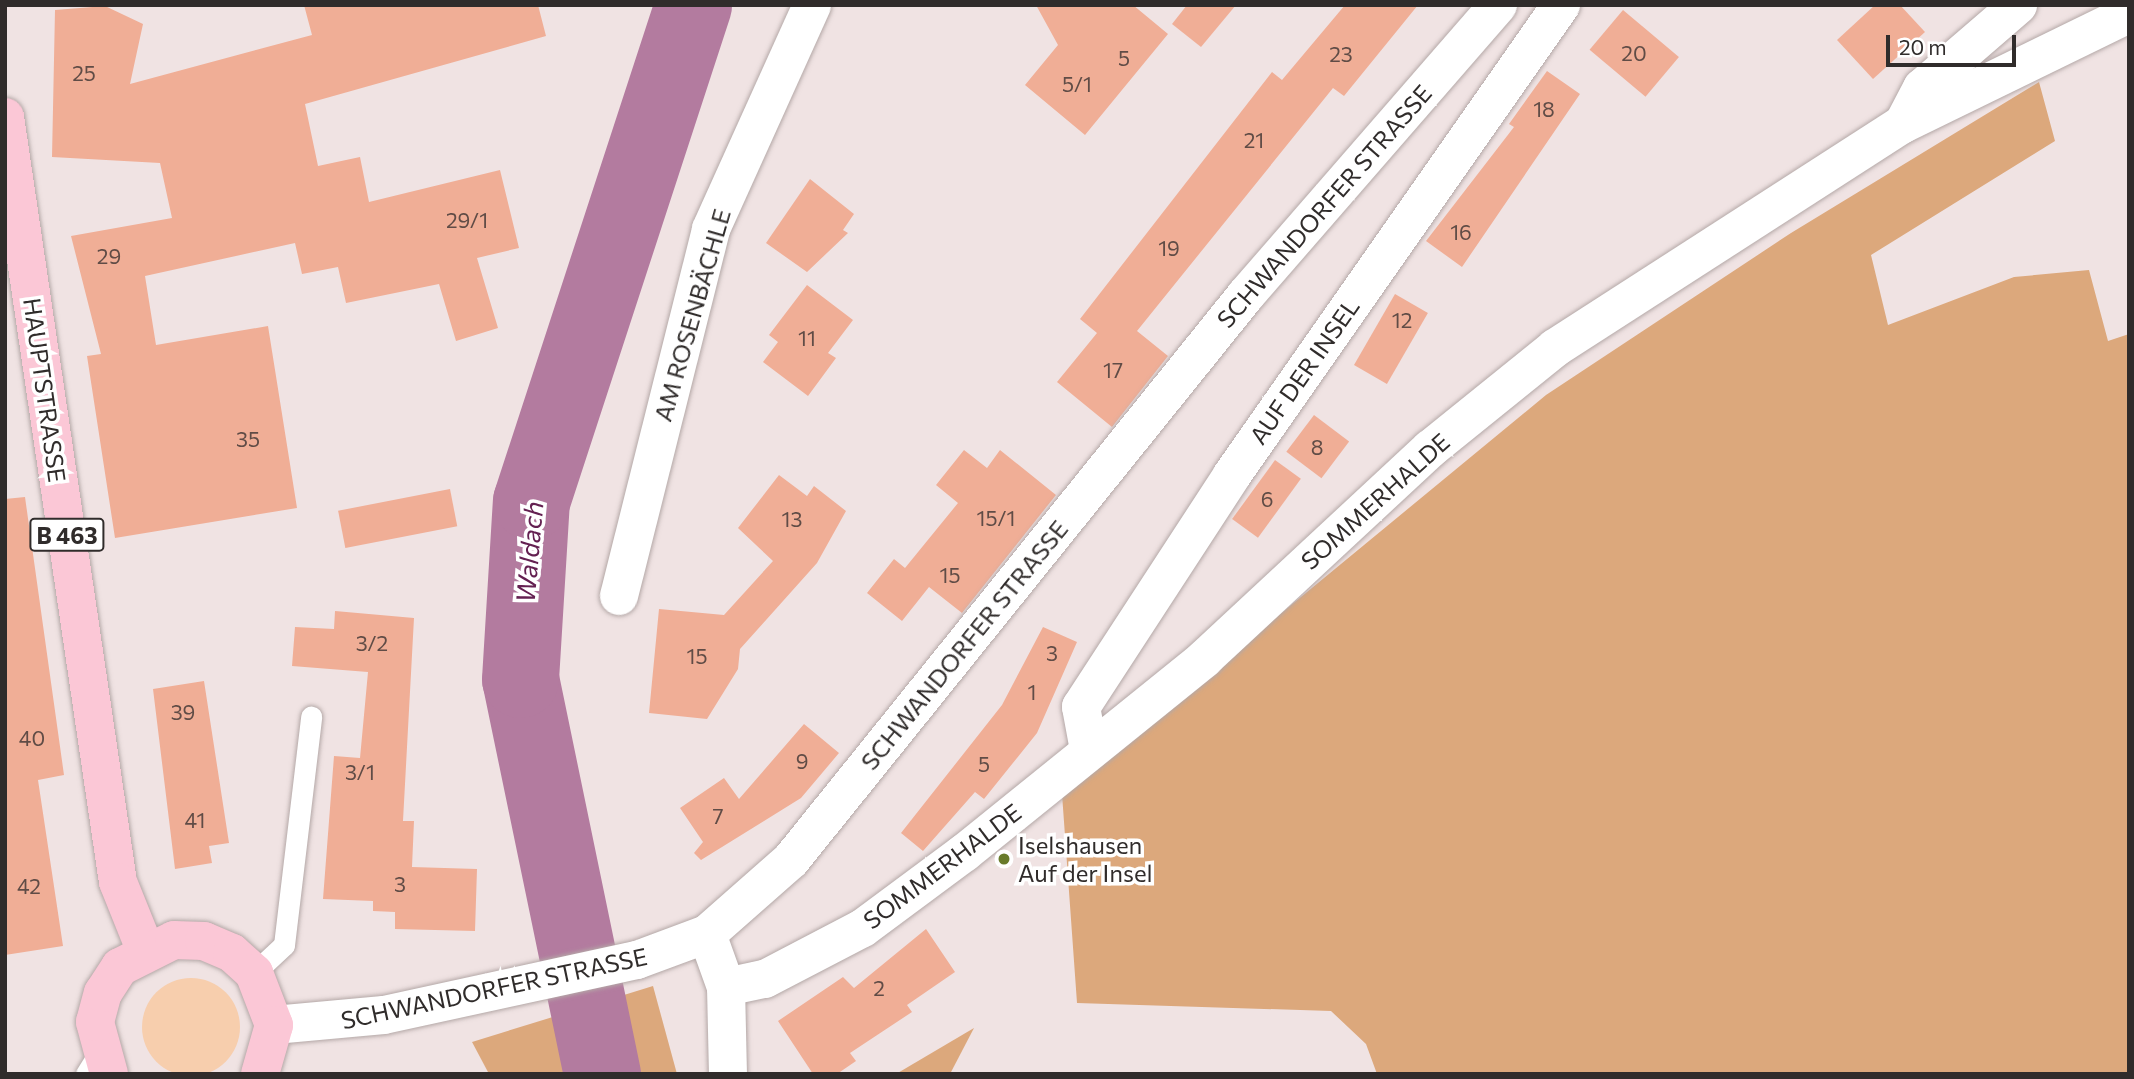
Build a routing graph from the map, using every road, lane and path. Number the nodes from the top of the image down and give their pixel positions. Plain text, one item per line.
1 (812, 5) edge
2 (1498, 5) edge
3 (1561, 5) edge
4 (2018, 5) edge
5 (2129, 14) edge
6 (5, 117) edge
7 (1903, 124) junction
8 (10, 186) edge
9 (619, 596) dead end
10 (311, 717) dead end
11 (1089, 750) junction
12 (707, 934) junction
13 (145, 949) junction
14 (254, 973) junction
15 (726, 987) junction
16 (274, 1025) junction
17 (98, 1067) edge
18 (260, 1074) edge
19 (728, 1074) edge

1 - 9 street, AM ROSENBÄCHLE
2 - 12 street, SCHWANDORFER STRASSE
3 - 11 street, AUF DER INSEL
4 - 7 street, SOMMERHALDE
5 - 7 street
6 - 8 main road, HAUPTSTRASSE / B 463
7 - 11 street, SOMMERHALDE
8 - 13 main road, HAUPTSTRASSE / B 463
10 - 14 lane
11 - 15 street, SOMMERHALDE
12 - 15 street
12 - 16 street, SCHWANDORFER STRASSE
13 - 14 main road
13 - 17 main road
14 - 16 main road
15 - 19 street
16 - 18 main road

